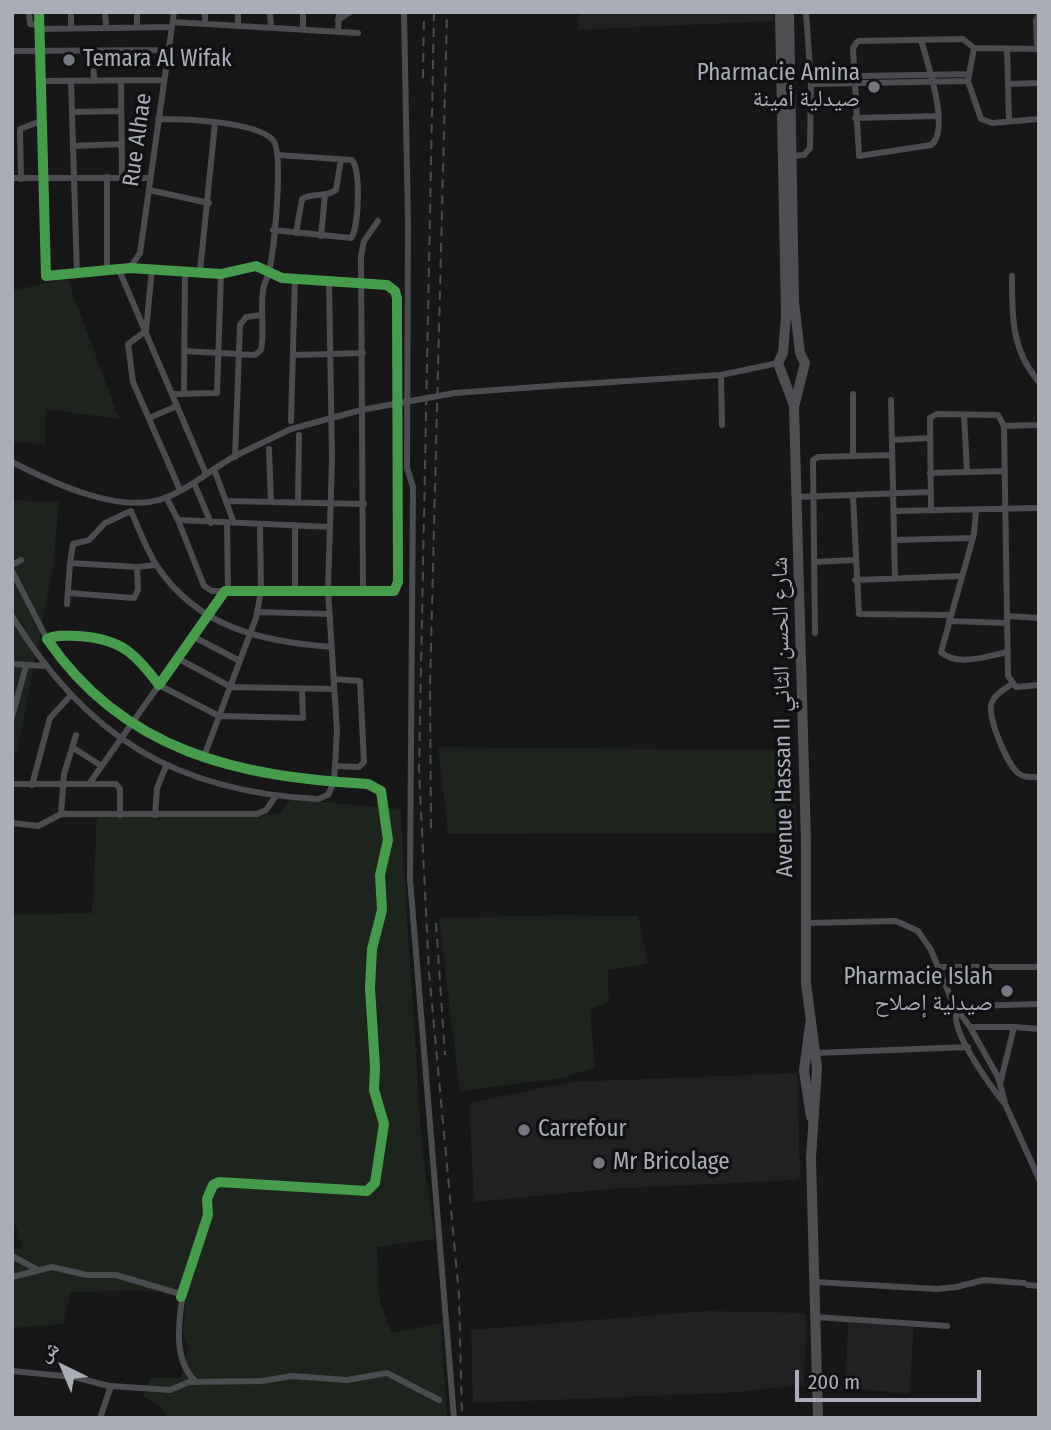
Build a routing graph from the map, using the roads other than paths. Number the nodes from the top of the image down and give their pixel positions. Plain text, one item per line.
1 (29, 12) edge
2 (39, 12) edge
3 (71, 12) edge
4 (105, 12) edge
5 (137, 12) edge
6 (174, 12) edge
7 (205, 12) edge
8 (238, 12) edge
9 (270, 12) edge
10 (303, 12) edge
11 (350, 12) edge
12 (404, 12) edge
13 (780, 12) edge
14 (789, 12) edge
15 (806, 12) edge
16 (1039, 15) edge
17 (339, 16) edge
18 (205, 23) junction
19 (172, 24) junction
20 (238, 25) junction
21 (271, 26) junction
22 (39, 27) junction
23 (71, 27) junction
24 (106, 27) junction
25 (137, 27) junction
26 (303, 29) junction
27 (338, 31) junction
28 (358, 33) dead end
29 (921, 40) junction
30 (974, 48) junction
31 (1007, 48) junction
32 (1038, 49) edge
33 (93, 50) junction
34 (168, 50) junction
35 (12, 51) edge
36 (40, 51) junction
37 (968, 77) junction
38 (931, 78) junction
39 (121, 80) junction
40 (164, 80) junction
41 (811, 80) junction
42 (854, 80) junction
43 (71, 81) junction
44 (93, 81) junction
45 (40, 82) junction
46 (1039, 83) edge
47 (1008, 84) junction
48 (121, 111) junction
49 (72, 112) junction
50 (939, 116) junction
51 (855, 118) junction
52 (1039, 118) edge
53 (158, 119) junction
54 (1009, 119) junction
55 (41, 121) junction
56 (215, 123) junction
57 (122, 144) junction
58 (73, 146) junction
59 (278, 155) junction
60 (790, 156) junction
61 (341, 159) junction
62 (74, 177) junction
63 (107, 177) junction
64 (122, 177) junction
65 (12, 178) edge
66 (21, 178) junction
67 (150, 178) junction
68 (41, 179) junction
69 (149, 190) junction
70 (325, 195) junction
71 (209, 203) junction
72 (379, 220) dead end
73 (273, 230) junction
74 (296, 233) junction
75 (321, 236) junction
76 (130, 268) junction
77 (152, 269) junction
78 (119, 270) junction
79 (107, 271) junction
80 (186, 271) junction
81 (200, 272) junction
82 (269, 272) junction
83 (221, 274) junction
84 (77, 275) junction
85 (1012, 275) dead end
86 (295, 278) junction
87 (329, 282) junction
88 (363, 284) junction
89 (262, 315) junction
90 (146, 331) junction
91 (184, 351) junction
92 (783, 353) junction
93 (800, 353) junction
94 (363, 354) junction
95 (220, 355) junction
96 (239, 355) junction
97 (294, 355) junction
98 (330, 355) junction
99 (781, 368) junction
100 (800, 373) junction
101 (721, 375) junction
102 (1039, 382) edge
103 (172, 394) junction
104 (184, 394) junction
105 (853, 394) dead end
106 (891, 400) dead end
107 (177, 406) junction
108 (794, 407) junction
109 (964, 415) junction
110 (149, 418) junction
111 (291, 421) dead end
112 (722, 425) dead end
113 (1039, 425) edge
114 (1004, 426) junction
115 (299, 435) dead end
116 (929, 438) junction
117 (891, 440) junction
118 (268, 449) dead end
119 (892, 455) junction
120 (237, 456) junction
121 (853, 456) junction
122 (12, 462) edge
123 (214, 469) junction
124 (967, 471) junction
125 (1005, 471) junction
126 (930, 473) junction
127 (206, 474) junction
128 (194, 483) junction
129 (180, 491) junction
130 (930, 492) junction
131 (893, 495) junction
132 (812, 496) junction
133 (853, 496) junction
134 (166, 497) junction
135 (797, 497) junction
136 (227, 501) junction
137 (271, 502) junction
138 (298, 502) junction
139 (331, 503) junction
140 (364, 504) junction
141 (1005, 508) junction
142 (1039, 508) edge
143 (976, 509) junction
144 (931, 510) junction
145 (893, 511) junction
146 (178, 520) junction
147 (211, 523) junction
148 (231, 523) junction
149 (260, 524) junction
150 (295, 525) junction
151 (330, 527) junction
152 (973, 538) junction
153 (895, 540) junction
154 (21, 560) dead end
155 (854, 560) junction
156 (814, 562) junction
157 (70, 564) junction
158 (12, 565) edge
159 (156, 565) junction
160 (137, 568) junction
161 (12, 571) edge
162 (799, 571) junction
163 (814, 571) junction
164 (961, 576) junction
165 (895, 578) junction
166 (855, 580) junction
167 (328, 590) junction
168 (227, 591) junction
169 (261, 591) junction
170 (295, 591) junction
171 (363, 591) junction
172 (68, 593) junction
173 (67, 604) dead end
174 (257, 612) junction
175 (329, 614) junction
176 (12, 616) edge
177 (209, 616) junction
178 (950, 618) junction
179 (1039, 618) edge
180 (1007, 619) junction
181 (815, 632) dead end
182 (250, 636) junction
183 (194, 637) junction
184 (47, 639) junction
185 (332, 647) junction
186 (1008, 652) junction
187 (179, 659) junction
188 (240, 661) junction
189 (12, 664) edge
190 (26, 666) junction
191 (45, 666) junction
192 (334, 679) junction
193 (1012, 684) junction
194 (159, 685) junction
195 (1039, 685) edge
196 (231, 687) junction
197 (302, 688) junction
198 (334, 689) junction
199 (71, 695) junction
200 (219, 716) junction
201 (12, 717) edge
202 (131, 722) junction
203 (76, 734) dead end
204 (119, 739) junction
205 (72, 747) junction
206 (203, 759) junction
207 (100, 765) junction
208 (166, 766) junction
209 (336, 766) junction
210 (1039, 777) edge
211 (334, 782) junction
212 (12, 784) edge
213 (89, 784) junction
214 (32, 785) junction
215 (62, 786) junction
216 (276, 796) junction
217 (61, 814) junction
218 (155, 814) junction
219 (120, 815) junction
220 (12, 823) edge
221 (806, 923) junction
222 (938, 967) junction
223 (1039, 967) edge
224 (1039, 1004) edge
225 (958, 1011) junction
226 (810, 1025) junction
227 (970, 1027) junction
228 (1014, 1027) junction
229 (1039, 1029) edge
230 (968, 1048) junction
231 (804, 1053) junction
232 (817, 1053) junction
233 (810, 1081) junction
234 (1000, 1084) junction
235 (1006, 1106) junction
236 (1039, 1179) edge
237 (14, 1257) edge
238 (38, 1269) junction
239 (22, 1274) junction
240 (12, 1277) edge
241 (816, 1282) junction
242 (1039, 1286) edge
243 (181, 1297) junction
244 (816, 1317) junction
245 (947, 1326) dead end
246 (12, 1371) edge
247 (196, 1381) junction
248 (109, 1386) junction
249 (439, 1400) dead end
250 (100, 1418) edge
251 (454, 1418) edge
252 (818, 1418) edge

1 - 22 street
2 - 22 street
3 - 23 street
4 - 24 street
5 - 25 street
6 - 19 street, Rue Alhae
7 - 18 street
8 - 20 street
9 - 21 street
10 - 26 street
11 - 17 street
12 - 251 street
13 - 92 main road
14 - 60 main road
15 - 41 street
16 - 32 street
17 - 27 street
18 - 19 street
18 - 20 street
19 - 25 street
19 - 34 street, Rue Alhae
20 - 21 street
21 - 26 street
22 - 23 street
22 - 36 street
23 - 24 street
24 - 25 street
26 - 27 street
27 - 28 street
29 - 30 street
29 - 38 street
29 - 42 street
30 - 31 street
30 - 37 street
31 - 32 street
31 - 47 street
33 - 34 street
33 - 36 street
33 - 44 street
34 - 40 street, Rue Alhae
35 - 36 street
36 - 45 street
37 - 38 street
37 - 54 street
38 - 42 street
38 - 50 street
39 - 40 street
39 - 44 street
39 - 48 street
40 - 53 street, Rue Alhae
41 - 42 street
41 - 60 street
42 - 51 street
43 - 44 street
43 - 45 street
43 - 49 street
45 - 55 street
46 - 47 street
47 - 54 street
48 - 49 street
48 - 57 street
49 - 58 street
50 - 51 street
50 - 51 street
52 - 54 street
53 - 56 street
53 - 67 street, Rue Alhae
55 - 66 street
55 - 68 street
56 - 59 street
56 - 71 street
57 - 58 street
57 - 64 street
58 - 62 street
59 - 61 street
59 - 73 street
60 - 93 main road
61 - 70 street
61 - 75 street
62 - 63 street
62 - 68 street
62 - 84 street
63 - 64 street
63 - 79 street
64 - 67 street
65 - 66 street
66 - 68 street
67 - 69 street, Rue Alhae
68 - 84 street
69 - 71 street
69 - 76 street, Rue Alhae
70 - 74 street
70 - 75 street
71 - 81 street
72 - 88 street
73 - 74 street
73 - 82 street
74 - 75 street
76 - 77 street
76 - 78 street
77 - 80 street
77 - 90 street
78 - 79 street
78 - 90 street
79 - 84 street
80 - 81 street
80 - 91 street
81 - 83 street
82 - 83 street
82 - 86 street
82 - 89 street
83 - 95 street
85 - 102 street
86 - 87 street
86 - 97 street
87 - 88 street
87 - 98 street
88 - 94 street
88 - 171 street
89 - 96 street
89 - 96 street
90 - 103 street
90 - 110 street
91 - 95 street
91 - 104 street
92 - 93 main road
92 - 99 main road
93 - 100 main road
94 - 98 street
94 - 140 street
95 - 96 street
95 - 104 street
96 - 120 street
97 - 98 street
97 - 111 street
98 - 139 street
99 - 100 main road
99 - 101 street
99 - 108 main road, Avenue Hassan II شارع الحسن الثاني
100 - 108 main road, Avenue Hassan II شارع الحسن الثاني
101 - 112 street
101 - 120 street, bridge
103 - 104 street
103 - 107 street
105 - 121 street
106 - 117 street
107 - 110 street
107 - 127 street
108 - 135 main road, Avenue Hassan II شارع الحسن الثاني
109 - 114 street
109 - 116 street
109 - 124 street
110 - 129 street
113 - 114 street
114 - 125 street
115 - 138 street
116 - 117 street
116 - 126 street
117 - 119 street
118 - 137 street
119 - 121 street
119 - 131 street
120 - 123 street
121 - 132 street
122 - 134 street
123 - 127 street
123 - 136 street
124 - 125 street
124 - 126 street
125 - 141 street
126 - 130 street
127 - 128 street
128 - 129 street
128 - 147 street
129 - 134 street
130 - 131 street
130 - 144 street
131 - 133 street
131 - 145 street
132 - 133 street
132 - 135 street
132 - 156 street
133 - 155 street
134 - 146 street
135 - 162 main road, Avenue Hassan II شارع الحسن الثاني
136 - 137 street
136 - 148 street
137 - 138 street
138 - 139 street
139 - 140 street
139 - 151 street
140 - 171 street
141 - 142 street
141 - 143 street
141 - 180 street
143 - 144 street
143 - 152 street
144 - 145 street
145 - 153 street
146 - 147 street
146 - 168 street
147 - 148 street
148 - 149 street
148 - 168 street
149 - 150 street
149 - 169 street
150 - 151 street
150 - 170 street
151 - 167 street
152 - 153 street
152 - 164 street
153 - 165 street
154 - 158 street
155 - 156 street
155 - 166 street
156 - 163 street
157 - 159 street
157 - 160 street
157 - 172 street
159 - 160 street
159 - 177 street
160 - 172 street
161 - 184 street
162 - 163 street
162 - 221 main road, Avenue Hassan II شارع الحسن الثاني
163 - 181 street
164 - 165 street
164 - 178 street
165 - 166 street
166 - 178 street
167 - 170 street
167 - 171 street
167 - 175 street
168 - 169 street
168 - 177 street
169 - 170 street
169 - 174 street
172 - 173 street
174 - 175 street
174 - 182 street
175 - 185 street
176 - 191 street
177 - 182 street
177 - 183 street
178 - 180 street
178 - 186 street
179 - 180 street
180 - 186 street
182 - 185 street
182 - 188 street
183 - 187 street
183 - 188 street
184 - 194 street
184 - 202 street
185 - 192 street
186 - 193 street
187 - 194 street
187 - 196 street
188 - 196 street
189 - 190 street
190 - 191 street
190 - 201 street
191 - 199 street
192 - 198 street
192 - 209 street
193 - 195 street
193 - 210 street
194 - 200 street
194 - 202 street
196 - 197 street
196 - 200 street
197 - 198 street
197 - 200 street
198 - 209 street
199 - 204 street
199 - 214 street
200 - 206 street
202 - 204 street
202 - 206 street
203 - 205 street
204 - 207 street
204 - 208 street
205 - 207 street
205 - 215 street
206 - 211 street
207 - 213 street
208 - 216 street
208 - 218 street
209 - 211 street
211 - 216 street
211 - 243 street
212 - 214 street
213 - 215 street
213 - 219 street
214 - 215 street
215 - 217 street
216 - 218 street
217 - 219 street
217 - 220 street
218 - 219 street
221 - 222 street
221 - 226 main road, Avenue Hassan II شارع الحسن الثاني
222 - 223 street
222 - 225 street
224 - 225 street
225 - 227 street
225 - 230 street
226 - 231 main road, Avenue Hassan II شارع الحسن الثاني
226 - 232 main road, Avenue Hassan II شارع الحسن الثاني
227 - 228 street
227 - 234 street
228 - 229 street
228 - 234 street
230 - 232 street
230 - 235 street
231 - 232 main road
231 - 233 main road, Avenue Hassan II شارع الحسن الثاني
232 - 233 main road, Avenue Hassan II شارع الحسن الثاني
233 - 241 main road
234 - 235 street
235 - 236 street
237 - 238 street
237 - 239 street
238 - 239 street
238 - 243 street
239 - 240 street
241 - 242 street
241 - 244 main road
243 - 247 street
244 - 245 street
244 - 252 main road
246 - 248 street
247 - 248 street
247 - 249 street
248 - 250 street

